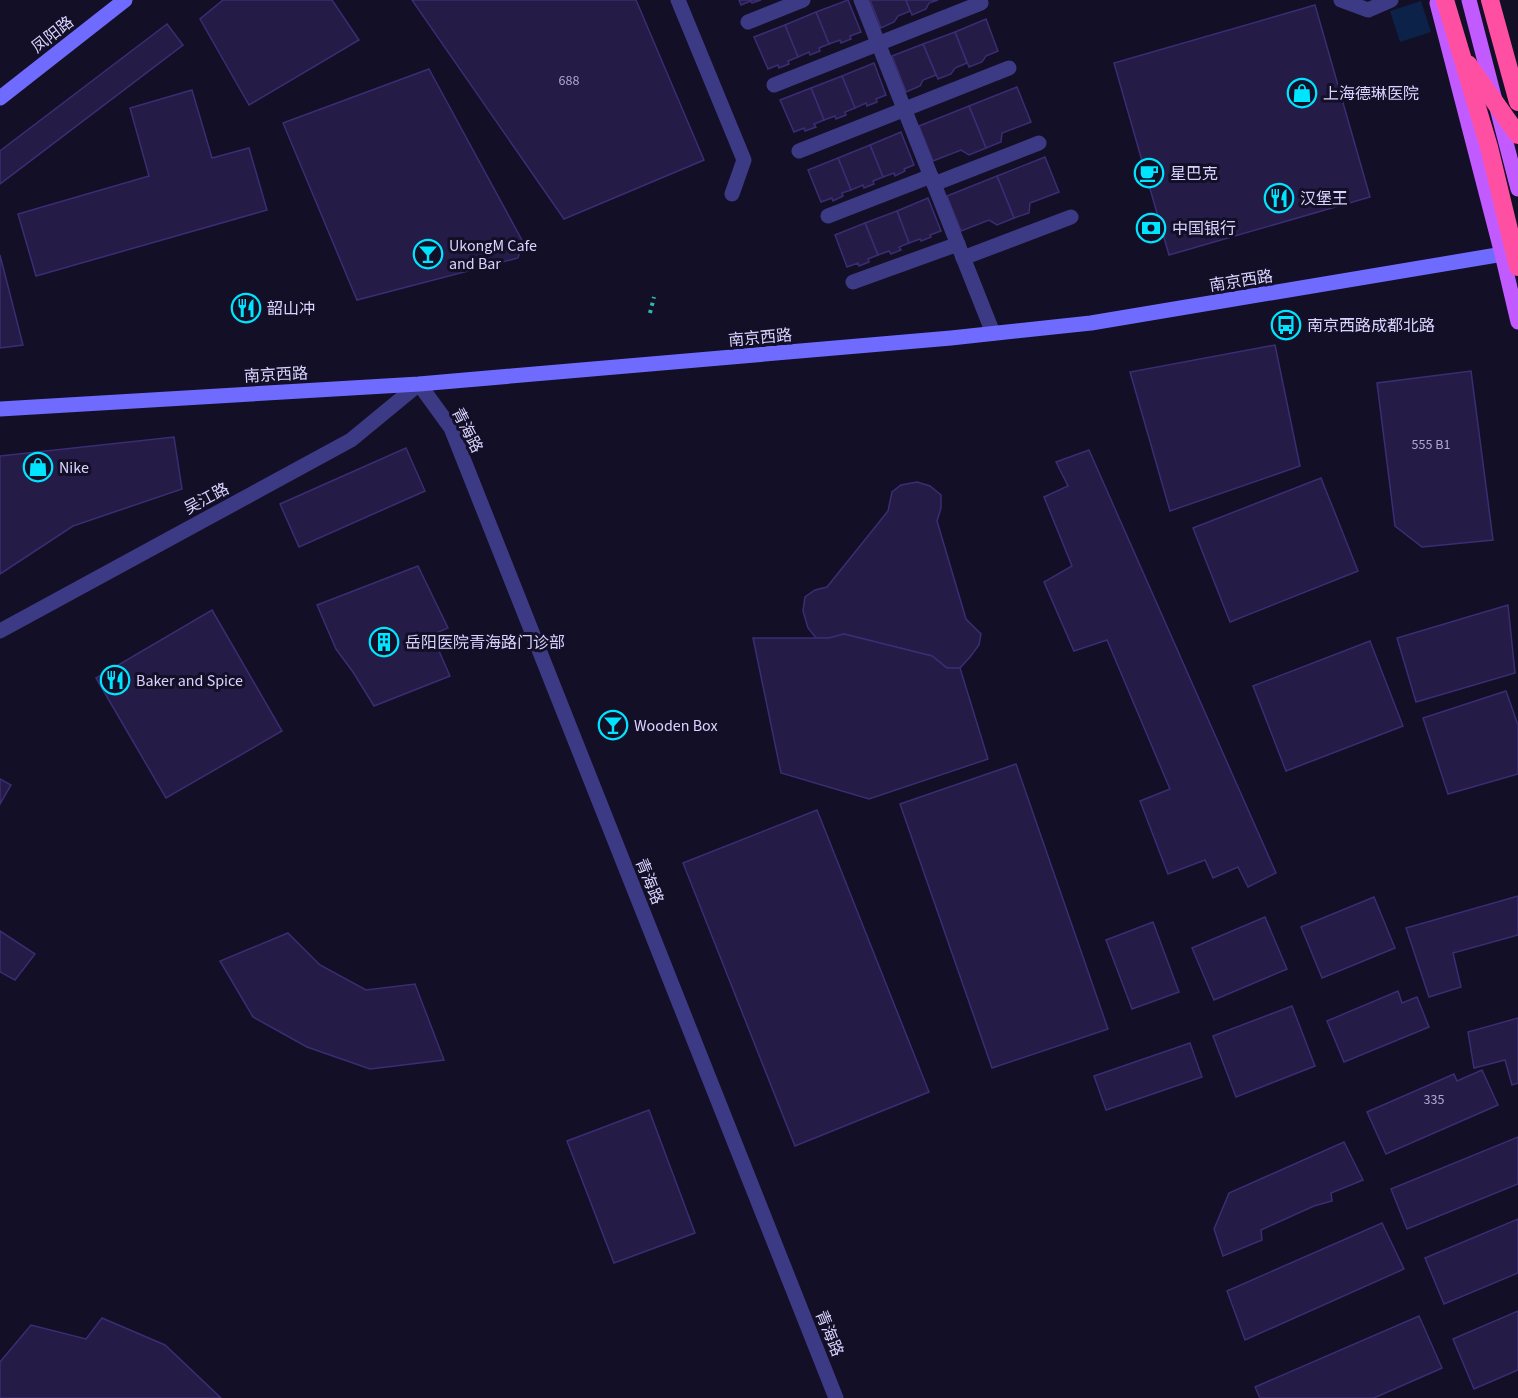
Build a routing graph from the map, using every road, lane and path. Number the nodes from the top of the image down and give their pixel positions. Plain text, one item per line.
1 (678, 0) edge
2 (803, 0) edge
3 (861, 0) edge
4 (1341, 0) edge
5 (1391, 0) edge
6 (1436, 0) edge
7 (1445, 0) edge
8 (1468, 0) edge
9 (1490, 0) edge
10 (118, 2) edge
11 (981, 3) dead end
12 (748, 22) dead end
13 (1479, 39) junction
14 (878, 44) junction
15 (1459, 50) junction
16 (1009, 68) dead end
17 (774, 85) dead end
18 (0, 98) edge
19 (1462, 98) junction
20 (1518, 102) edge
21 (904, 110) junction
22 (1518, 135) edge
23 (1039, 143) dead end
24 (799, 151) dead end
25 (932, 180) junction
26 (1518, 189) edge
27 (732, 194) dead end
28 (828, 216) dead end
29 (1071, 218) dead end
30 (958, 244) junction
31 (1518, 252) edge
32 (1502, 254) junction
33 (963, 258) junction
34 (1518, 267) edge
35 (853, 282) dead end
36 (654, 297) dead end
37 (650, 313) dead end
38 (1518, 322) edge
39 (993, 333) junction
40 (419, 384) junction
41 (0, 409) edge
42 (0, 631) edge
43 (836, 1398) edge

1 - 27 street
2 - 12 street
3 - 14 street
4 - 5 street
6 - 19 main road
7 - 15 highway, bridge
8 - 13 main road
9 - 20 highway
10 - 18 main road, 凤阳路
11 - 14 street
13 - 19 main road
13 - 26 main road
14 - 17 street
14 - 21 street
15 - 22 highway, bridge
15 - 34 highway, bridge
16 - 21 street
19 - 32 main road
21 - 24 street
21 - 25 street
23 - 25 street
25 - 28 street
25 - 30 street
29 - 33 street
30 - 33 street
30 - 35 street
31 - 32 main road, 南京西路
32 - 38 main road
32 - 39 main road, 南京西路
33 - 39 street
36 - 37 path
39 - 40 main road, 南京西路
40 - 41 main road, 南京西路
40 - 42 street, 吴江路
40 - 43 street, 青海路

